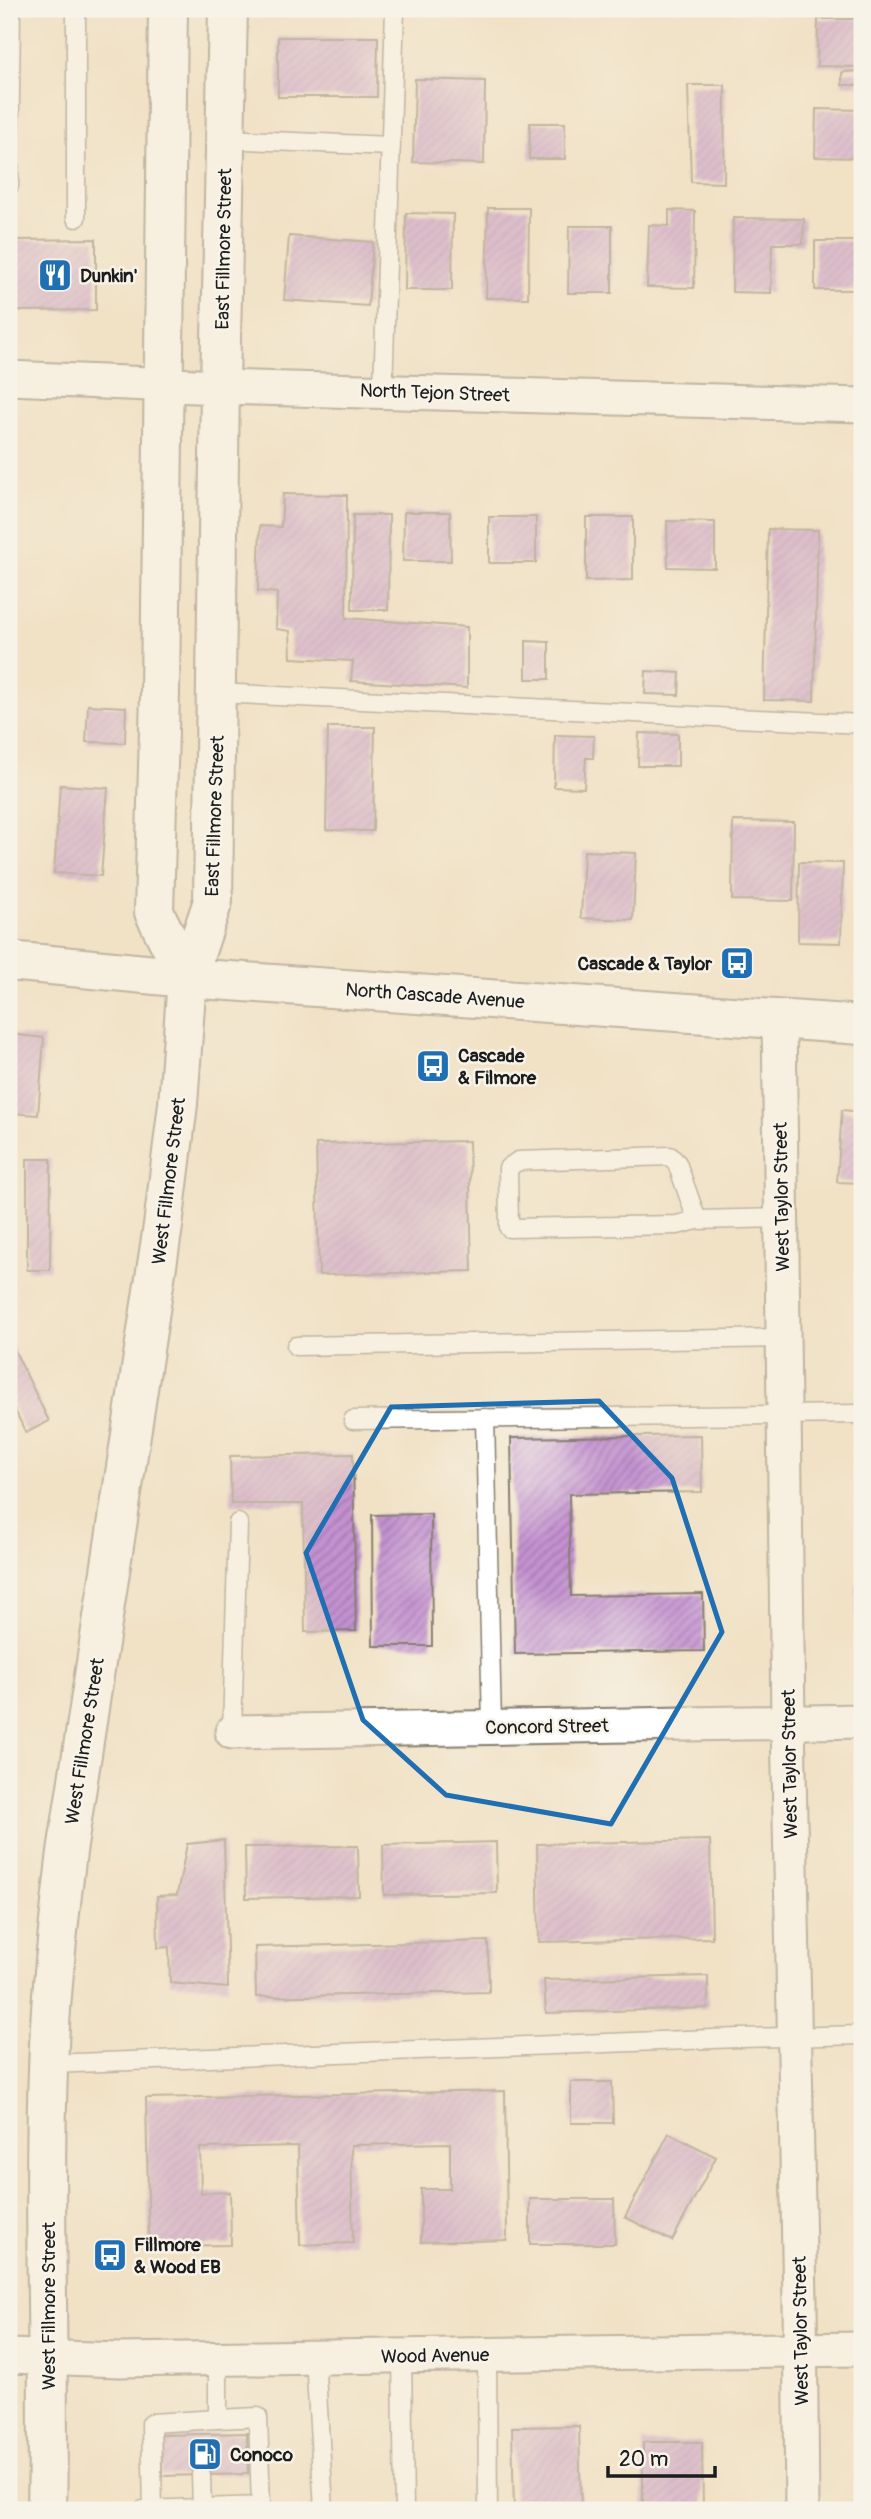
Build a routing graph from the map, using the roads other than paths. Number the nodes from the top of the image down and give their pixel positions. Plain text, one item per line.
1 (11, 9) edge
2 (76, 9) edge
3 (168, 9) edge
4 (228, 9) edge
5 (395, 9) edge
6 (225, 139) junction
7 (391, 146) junction
8 (9, 186) edge
9 (76, 218) dead end
10 (9, 378) edge
11 (162, 384) junction
12 (220, 387) junction
13 (383, 391) junction
14 (862, 405) edge
15 (217, 693) junction
16 (862, 724) edge
17 (9, 961) edge
18 (187, 978) junction
19 (779, 1018) junction
20 (862, 1025) edge
21 (782, 1218) junction
22 (697, 1220) junction
23 (783, 1338) junction
24 (296, 1346) dead end
25 (862, 1414) edge
26 (784, 1415) junction
27 (485, 1418) junction
28 (353, 1420) dead end
29 (238, 1523) dead end
30 (862, 1721) edge
31 (788, 1722) junction
32 (492, 1726) junction
33 (233, 1732) joint
34 (862, 2035) edge
35 (795, 2036) junction
36 (49, 2064) junction
37 (862, 2349) edge
38 (801, 2350) junction
39 (487, 2355) junction
40 (9, 2356) edge
41 (402, 2356) junction
42 (48, 2357) junction
43 (315, 2357) junction
44 (218, 2358) junction
45 (207, 2424) junction
46 (201, 2475) dead end
47 (202, 2508) junction
48 (47, 2510) edge
49 (143, 2510) edge
50 (153, 2510) edge
51 (324, 2510) edge
52 (404, 2510) edge
53 (488, 2510) edge
54 (802, 2510) edge

1 - 8 lane
2 - 9 lane
3 - 11 main road
4 - 6 main road, East Fillmore Street
5 - 7 lane
6 - 7 lane
6 - 12 main road, East Fillmore Street
7 - 13 lane
10 - 11 street, North Tejon Street
11 - 12 street, North Tejon Street
11 - 18 main road
12 - 13 street, North Tejon Street
12 - 15 main road, East Fillmore Street
13 - 14 street, North Tejon Street
15 - 16 lane
15 - 18 main road, East Fillmore Street
17 - 18 main road, North Cascade Avenue
18 - 19 main road, North Cascade Avenue
18 - 36 main road, West Fillmore Street
19 - 20 main road, North Cascade Avenue
19 - 21 street, West Taylor Street
21 - 22 lane
21 - 23 street, West Taylor Street
22 - 22 lane
23 - 24 lane
23 - 26 street, West Taylor Street
25 - 26 lane
26 - 27 lane
26 - 31 street, West Taylor Street
27 - 28 lane
27 - 32 lane
29 - 33 lane
30 - 31 street, Concord Street
31 - 32 street, Concord Street
31 - 35 street, West Taylor Street
32 - 33 street, Concord Street
34 - 35 lane
35 - 36 lane
35 - 38 street, West Taylor Street
36 - 42 main road, West Fillmore Street
37 - 38 street, Wood Avenue
38 - 39 street, Wood Avenue
38 - 54 street, West Taylor Street
39 - 41 street, Wood Avenue
39 - 53 lane
40 - 42 street, Wood Avenue
41 - 43 street, Wood Avenue
41 - 52 lane
42 - 44 street, Wood Avenue
42 - 48 main road, West Fillmore Street
43 - 44 street, Wood Avenue
43 - 51 lane
44 - 45 lane
45 - 47 lane
45 - 50 lane
46 - 47 lane
47 - 50 lane
49 - 50 lane

